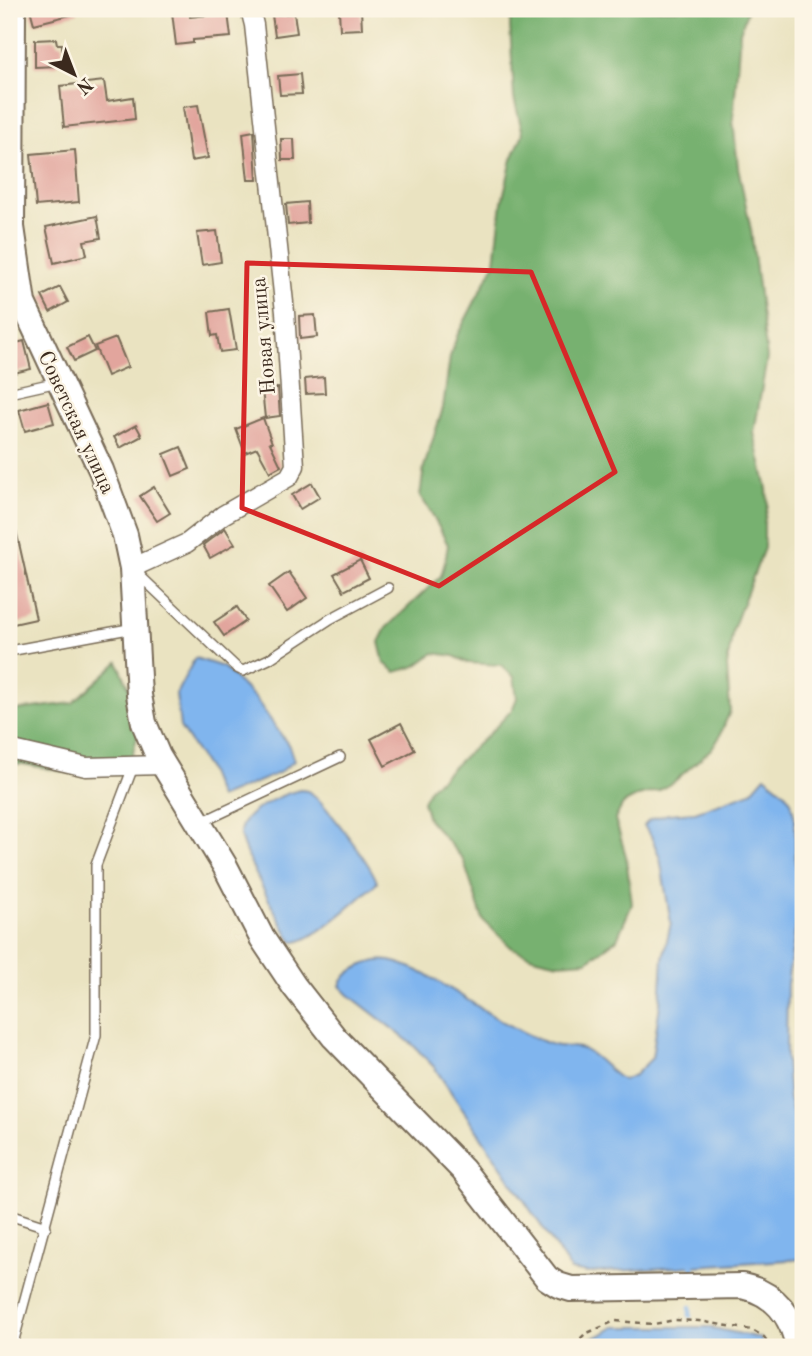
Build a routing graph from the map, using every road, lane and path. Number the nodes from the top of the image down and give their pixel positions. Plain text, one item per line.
1 (13, 9) edge
2 (250, 9) edge
3 (10, 194) edge
4 (60, 381) junction
5 (9, 393) edge
6 (132, 568) junction
7 (388, 588) dead end
8 (135, 628) junction
9 (9, 651) edge
10 (9, 749) edge
11 (340, 757) dead end
12 (163, 765) junction
13 (134, 767) junction
14 (200, 823) junction
15 (9, 1215) edge
16 (46, 1227) junction
17 (799, 1339) edge
18 (12, 1347) edge
19 (576, 1347) edge
20 (771, 1347) edge

1 - 3 main road, Советская улица
2 - 6 street, Новая улица
3 - 4 main road, Советская улица
4 - 5 lane
4 - 6 main road, Советская улица
6 - 7 lane
6 - 8 main road, Советская улица
8 - 9 lane
8 - 12 main road, Советская улица
10 - 13 street
11 - 14 lane
12 - 13 street
12 - 14 main road, Советская улица
13 - 16 lane
14 - 17 main road, Советская улица
15 - 16 lane
16 - 18 lane
19 - 20 path

